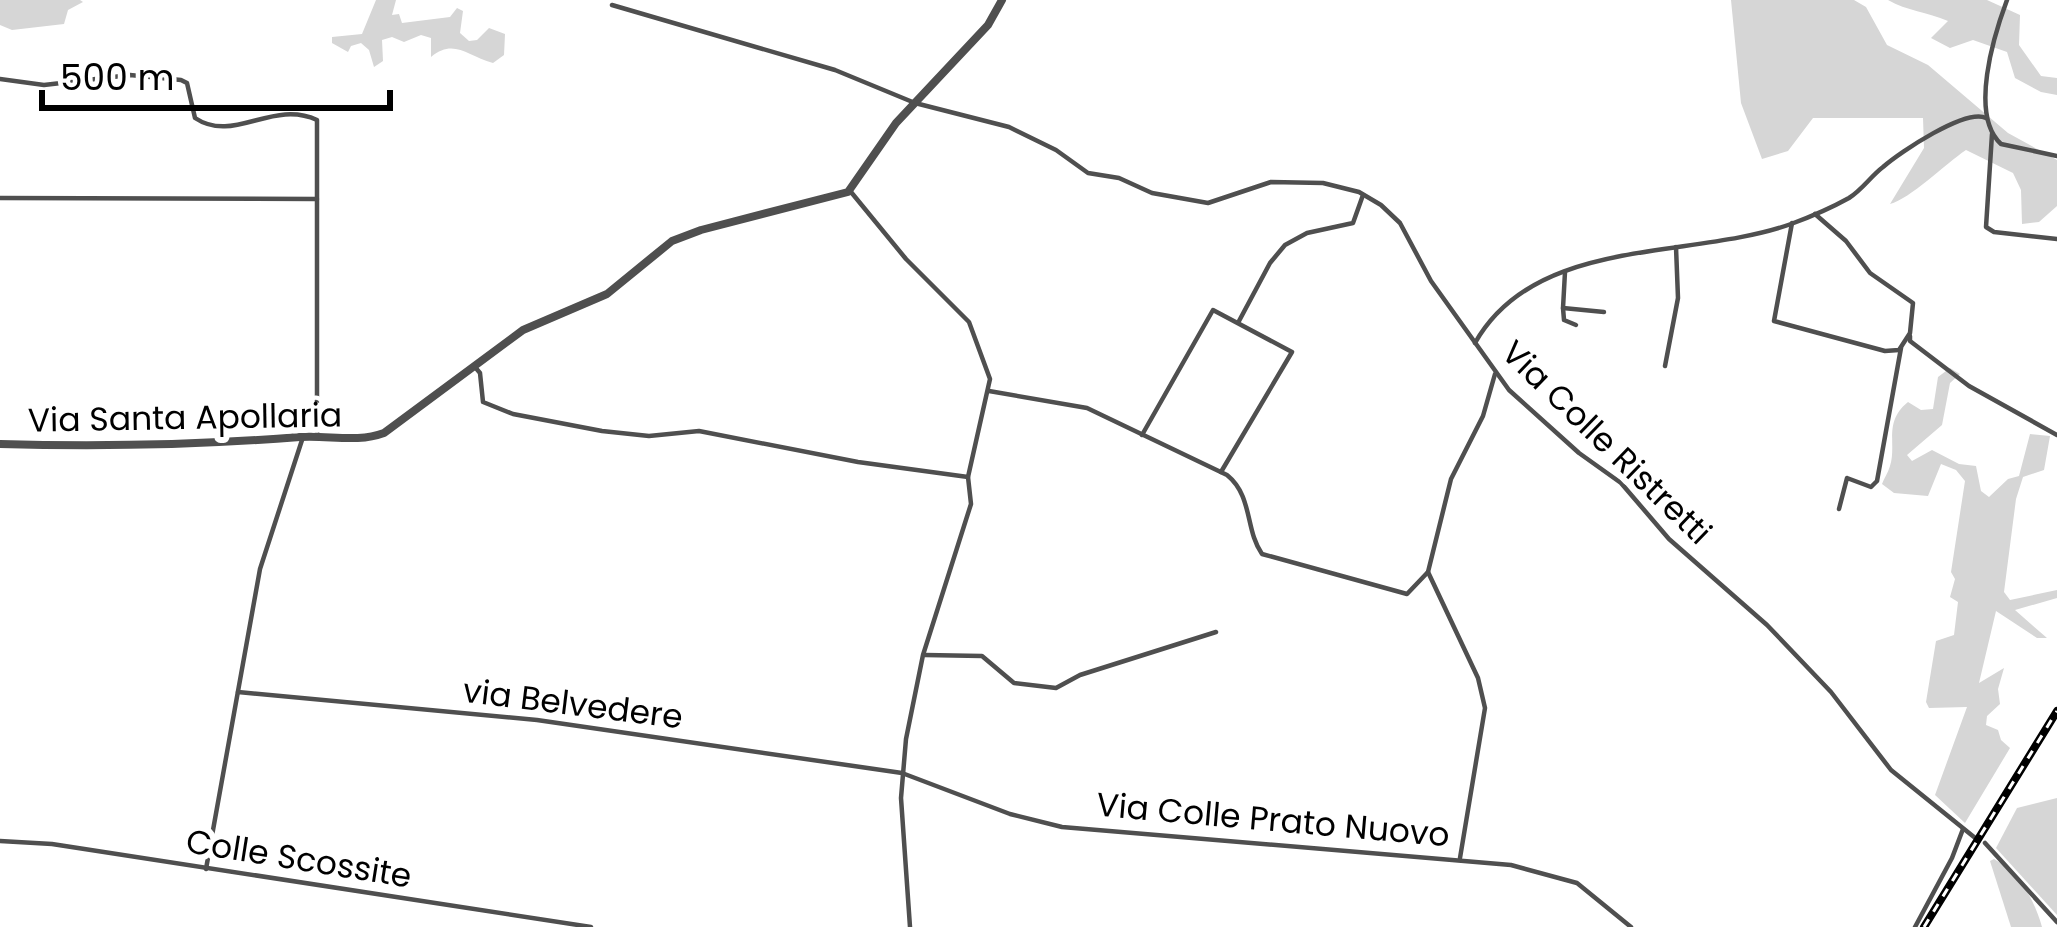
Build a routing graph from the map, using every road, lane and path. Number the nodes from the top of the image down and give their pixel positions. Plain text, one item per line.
1 (1002, 0) edge
2 (2007, 0) edge
3 (612, 4) dead end
4 (0, 79) edge
5 (915, 103) junction
6 (1986, 118) junction
7 (1992, 134) junction
8 (2057, 156) edge
9 (850, 190) junction
10 (1363, 195) junction
11 (0, 199) edge
12 (317, 199) junction
13 (1815, 214) junction
14 (1792, 223) junction
15 (2057, 238) edge
16 (1676, 247) junction
17 (1565, 272) junction
18 (1563, 308) junction
19 (1604, 313) dead end
20 (1238, 322) junction
21 (1576, 326) dead end
22 (1910, 334) junction
23 (1475, 343) junction
24 (1901, 348) junction
25 (1665, 366) dead end
26 (475, 367) junction
27 (1495, 374) junction
28 (989, 391) junction
29 (1142, 435) junction
30 (2057, 435) edge
31 (317, 436) junction
32 (303, 437) junction
33 (0, 444) edge
34 (1221, 473) junction
35 (968, 477) junction
36 (1839, 509) dead end
37 (1428, 572) junction
38 (1216, 632) dead end
39 (923, 655) junction
40 (238, 692) junction
41 (902, 772) junction
42 (1963, 829) junction
43 (1974, 836) dead end
44 (0, 841) edge
45 (1985, 844) dead end
46 (1460, 859) junction
47 (206, 869) junction
48 (2057, 922) edge
49 (913, 926) edge
50 (590, 927) edge
51 (1631, 927) edge
52 (1915, 927) edge

1 - 5 street
2 - 6 street
3 - 5 street
4 - 12 street
5 - 9 street
5 - 10 street
6 - 7 street
6 - 13 street
7 - 8 street
7 - 15 street
9 - 26 street, Via Santa Apollaria
9 - 28 street
10 - 20 street
10 - 23 street, Via Colle Ristretti
11 - 12 street
12 - 31 street
13 - 14 street
13 - 22 street
14 - 16 street
14 - 24 street
16 - 17 street
16 - 25 street
17 - 18 street
17 - 23 street
18 - 19 street
18 - 21 street
20 - 29 street
20 - 34 street
22 - 24 street
22 - 30 street
23 - 27 street, Via Colle Ristretti
24 - 36 street
26 - 31 street, Via Santa Apollaria
26 - 35 street
27 - 37 street
27 - 42 street, Via Colle Ristretti
28 - 29 street
28 - 35 street
29 - 34 street
31 - 32 street, Via Santa Apollaria
32 - 33 street, Via Santa Apollaria
32 - 40 street
34 - 37 street
35 - 39 street
37 - 46 street
38 - 39 street
39 - 41 street
40 - 41 street, via Belvedere
40 - 47 street
41 - 46 street, Via Colle Prato Nuovo
41 - 49 street
42 - 43 street, Via Colle Ristretti
42 - 52 street
44 - 47 street, Colle Scossite
45 - 48 street
46 - 51 street, Via Colle Prato Nuovo
47 - 50 street, Colle Scossite

